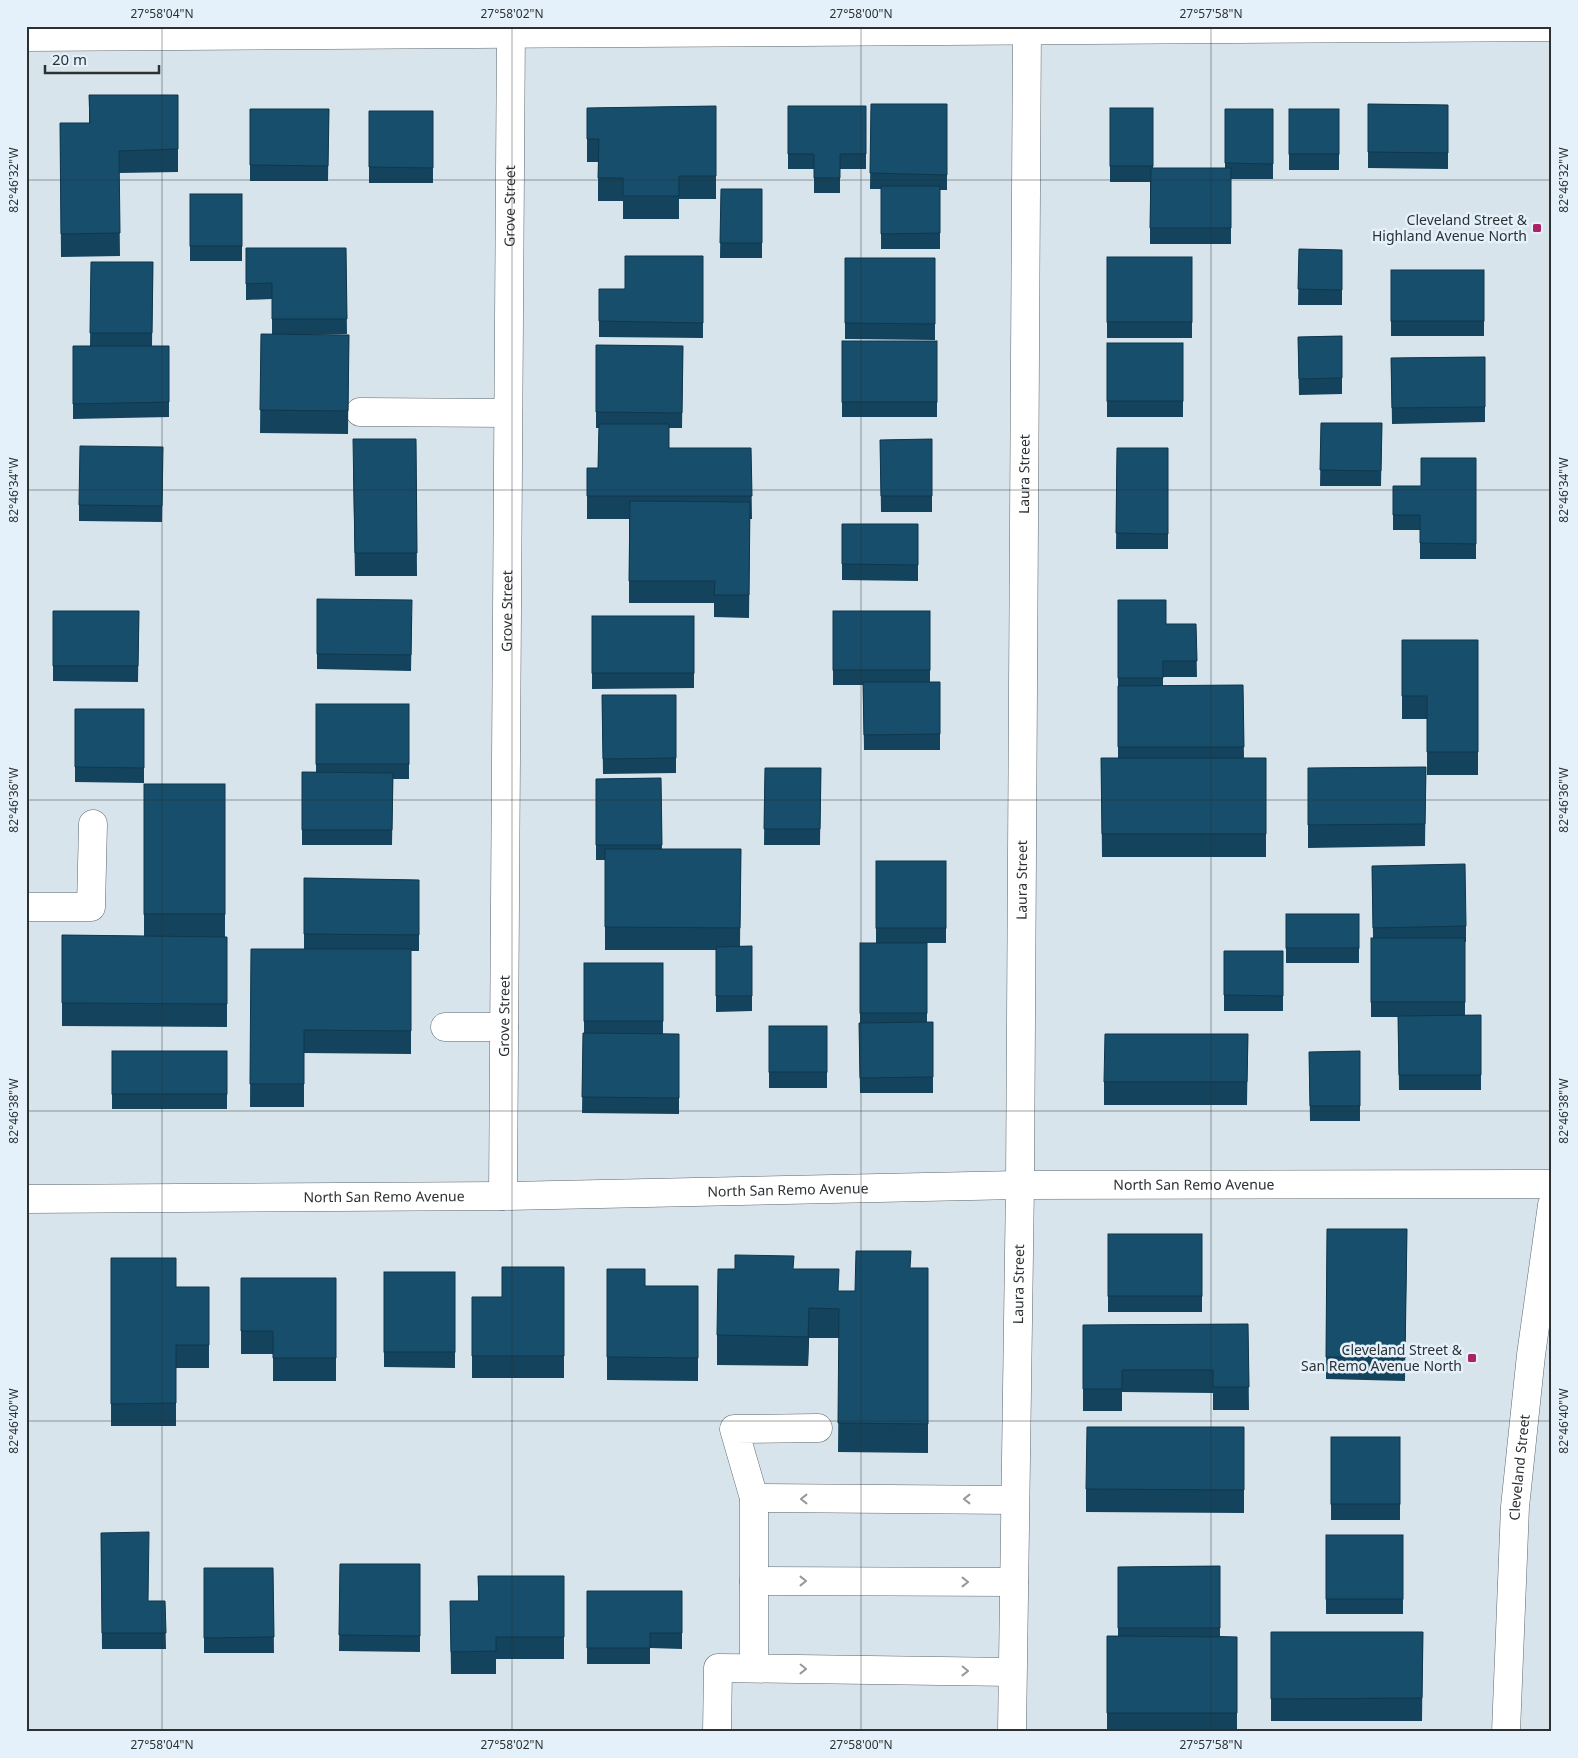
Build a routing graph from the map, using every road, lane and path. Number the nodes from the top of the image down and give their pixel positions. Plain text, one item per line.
1 (1552, 27) edge
2 (1027, 28) edge
3 (511, 30) edge
4 (26, 37) edge
5 (360, 412) dead end
6 (508, 413) junction
7 (94, 824) dead end
8 (26, 907) edge
9 (445, 1028) dead end
10 (504, 1028) junction
11 (1552, 1184) edge
12 (1020, 1185) junction
13 (503, 1196) junction
14 (26, 1199) edge
15 (1552, 1205) edge
16 (818, 1428) dead end
17 (754, 1498) junction
18 (1015, 1500) junction
19 (754, 1581) junction
20 (1014, 1582) junction
21 (754, 1668) junction
22 (1012, 1672) junction
23 (717, 1732) edge
24 (1012, 1732) edge
25 (1506, 1732) edge

1 - 2 street
2 - 3 street
2 - 12 street, Laura Street
3 - 4 street
3 - 6 street, Grove Street
5 - 6 street
6 - 10 street, Grove Street
7 - 8 street
9 - 10 street
10 - 13 street, Grove Street
11 - 12 street, North San Remo Avenue
12 - 13 street, North San Remo Avenue
12 - 18 street, Laura Street
13 - 14 street, North San Remo Avenue
15 - 25 street, Cleveland Street
16 - 17 street
18 -> 17 street
17 - 19 street
18 - 20 street, Laura Street
19 -> 20 street
19 - 21 street
20 - 22 street, Laura Street
21 -> 22 street
21 - 23 street
22 - 24 street, Laura Street

